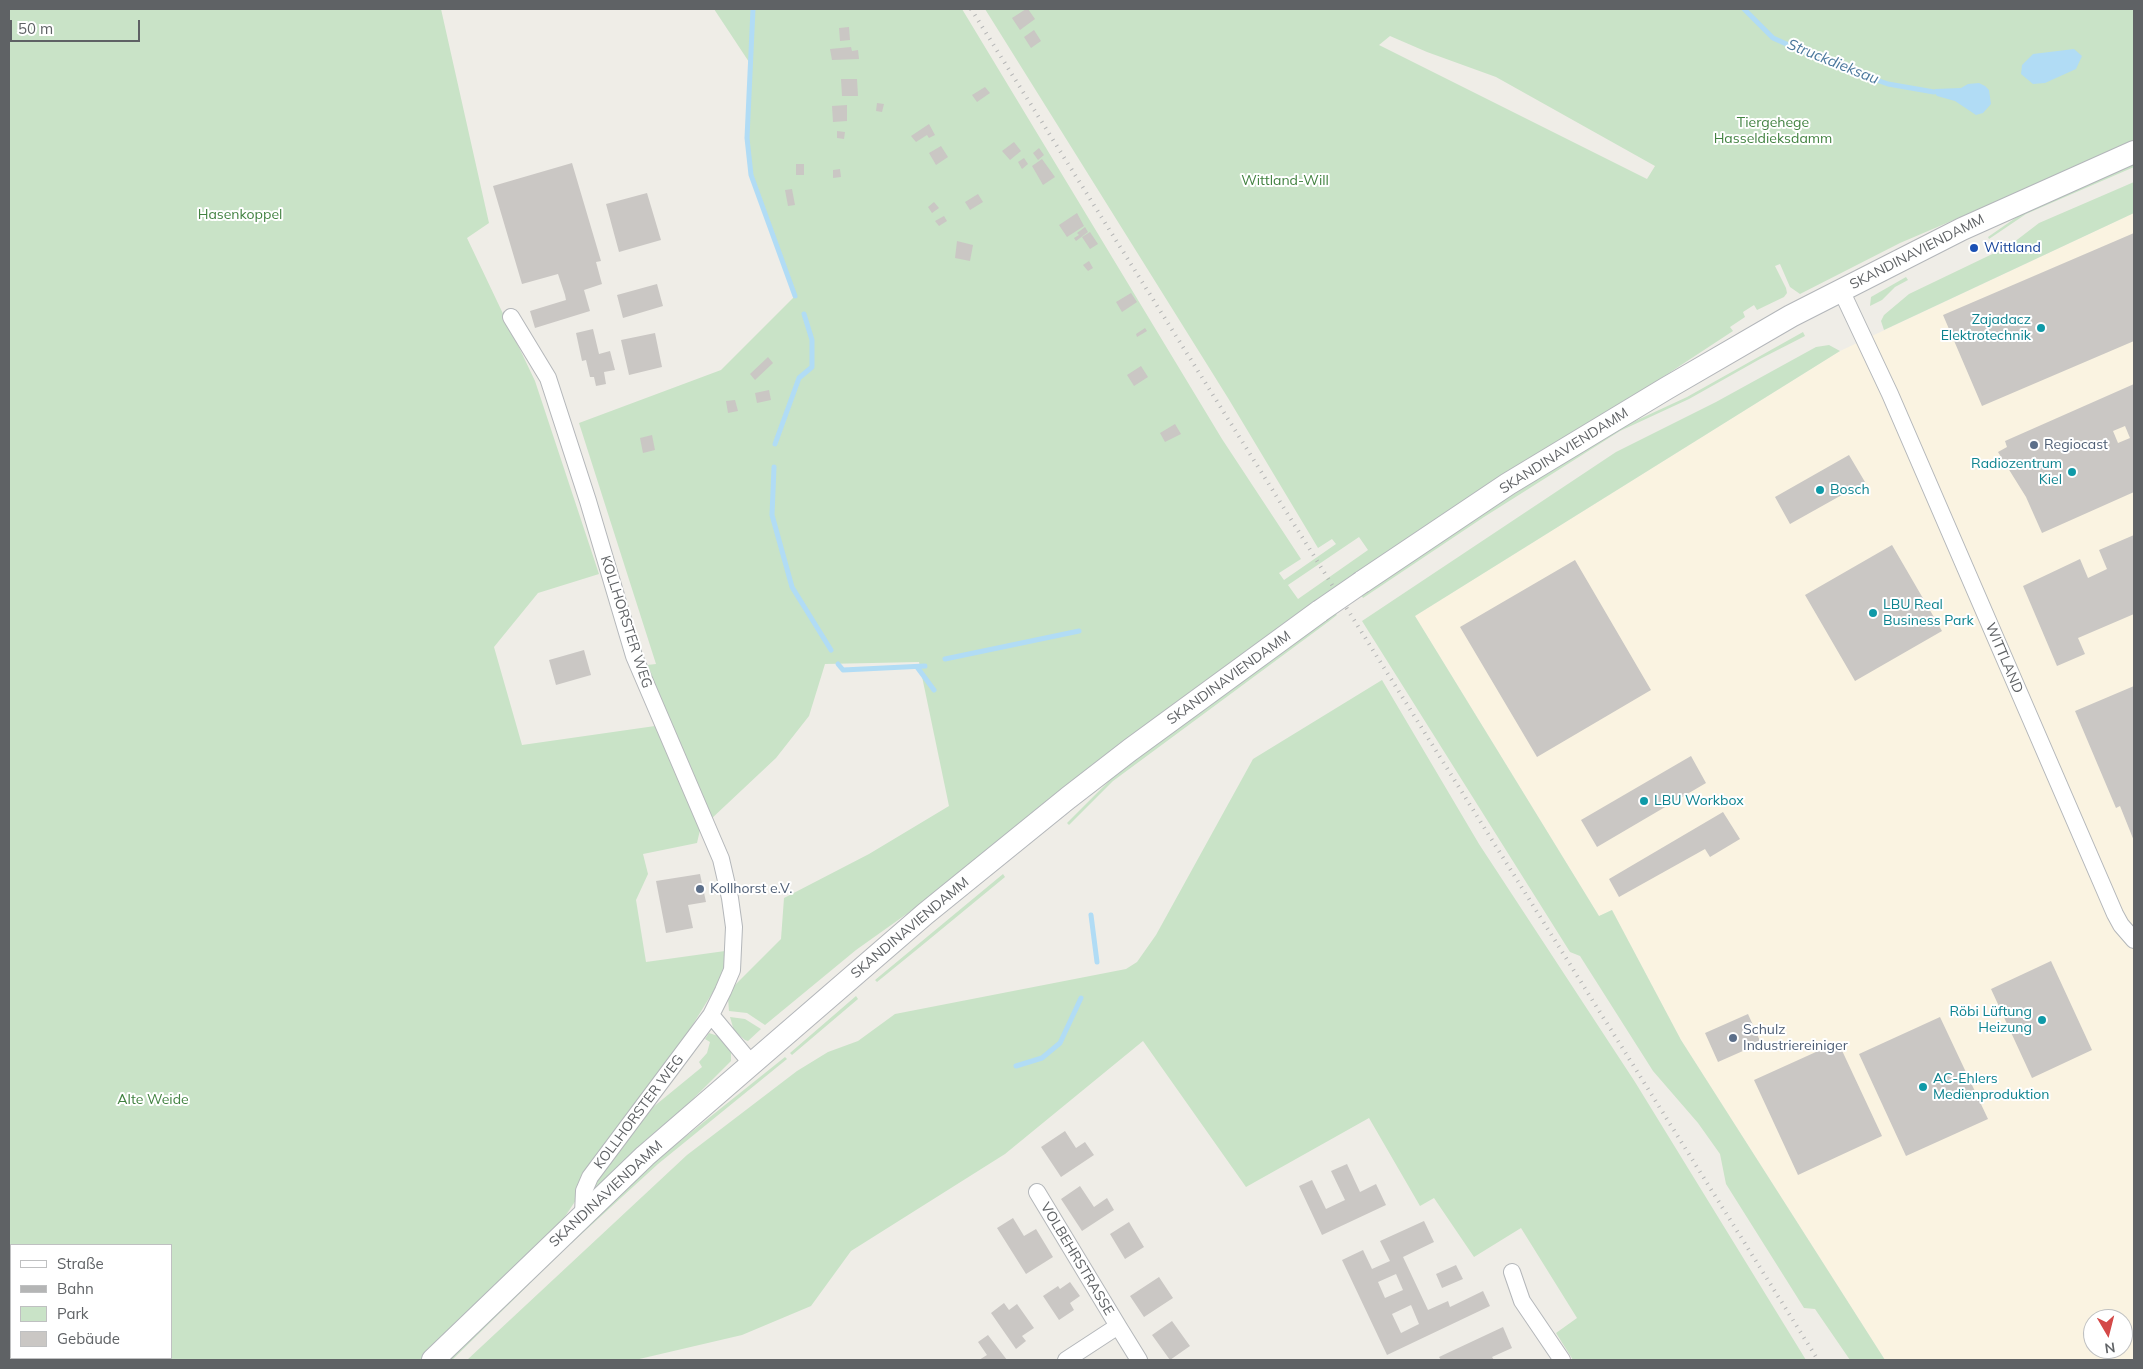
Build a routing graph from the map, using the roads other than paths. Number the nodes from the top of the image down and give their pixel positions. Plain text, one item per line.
1 (2134, 152) edge
2 (1841, 290) junction
3 (511, 317) dead end
4 (2134, 940) edge
5 (711, 1015) junction
6 (751, 1063) junction
7 (1036, 1192) dead end
8 (583, 1214) junction
9 (1512, 1272) dead end
10 (1118, 1326) junction
11 (433, 1360) edge
12 (1066, 1360) edge
13 (1139, 1360) edge
14 (1562, 1360) edge

1 - 2 main road, SKANDINAVIENDAMM
2 - 4 street, WITTLAND
2 - 6 main road, SKANDINAVIENDAMM, bridge
3 - 5 street, KOLLHORSTER WEG
5 - 6 street
5 - 8 street, KOLLHORSTER WEG
6 - 8 main road, SKANDINAVIENDAMM
7 - 10 street, VOLBEHRSTRASSE
8 - 11 main road, SKANDINAVIENDAMM
9 - 14 street
10 - 12 street, VOLBEHRSTRASSE
10 - 13 street, VOLBEHRSTRASSE

